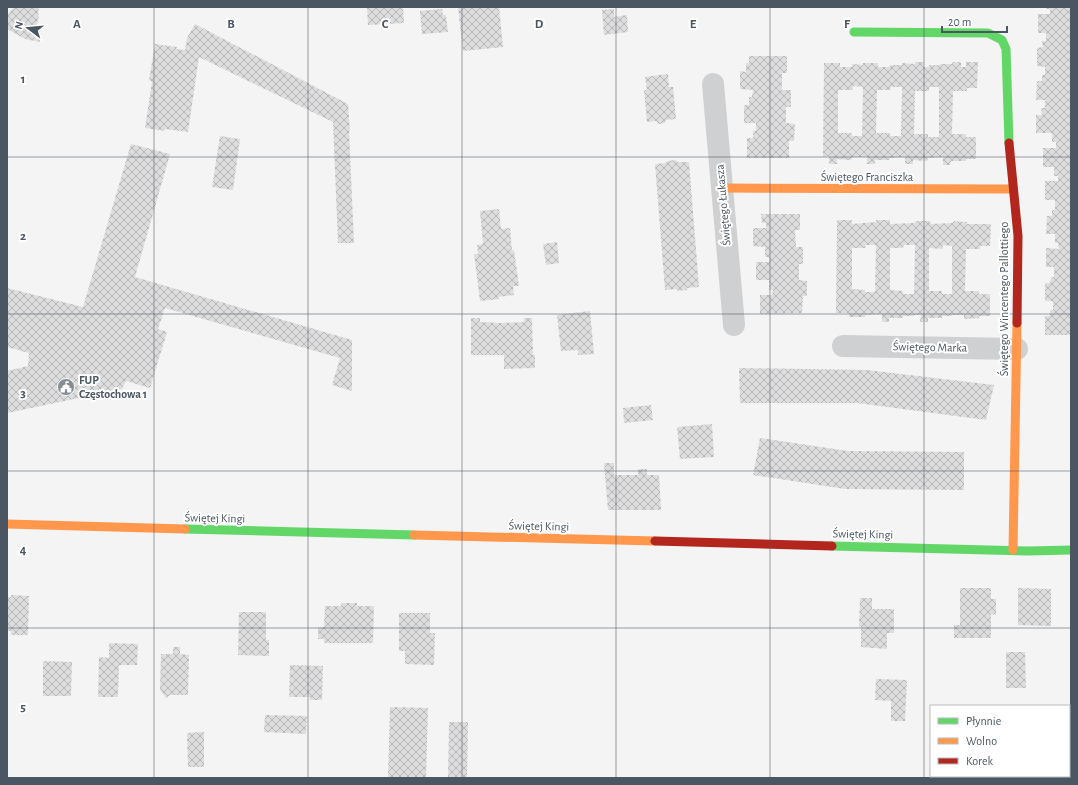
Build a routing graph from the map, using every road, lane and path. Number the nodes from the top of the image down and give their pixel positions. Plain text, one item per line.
1 (854, 32) dead end
2 (713, 84) dead end
3 (722, 188) junction
4 (1012, 189) junction
5 (734, 325) dead end
6 (843, 346) dead end
7 (1017, 349) junction
8 (7, 524) edge
9 (1013, 550) junction
10 (1071, 550) edge

1 - 4 street, Świętego Wincentego Pallottiego
2 - 3 street, Świętego Łukasza
3 - 4 street, Świętego Franciszka
3 - 5 street, Świętego Łukasza
4 - 7 street, Świętego Wincentego Pallottiego
6 - 7 street, Świętego Marka
7 - 9 street, Świętego Wincentego Pallottiego
8 - 9 street, Świętej Kingi
9 - 10 street, Świętej Kingi

